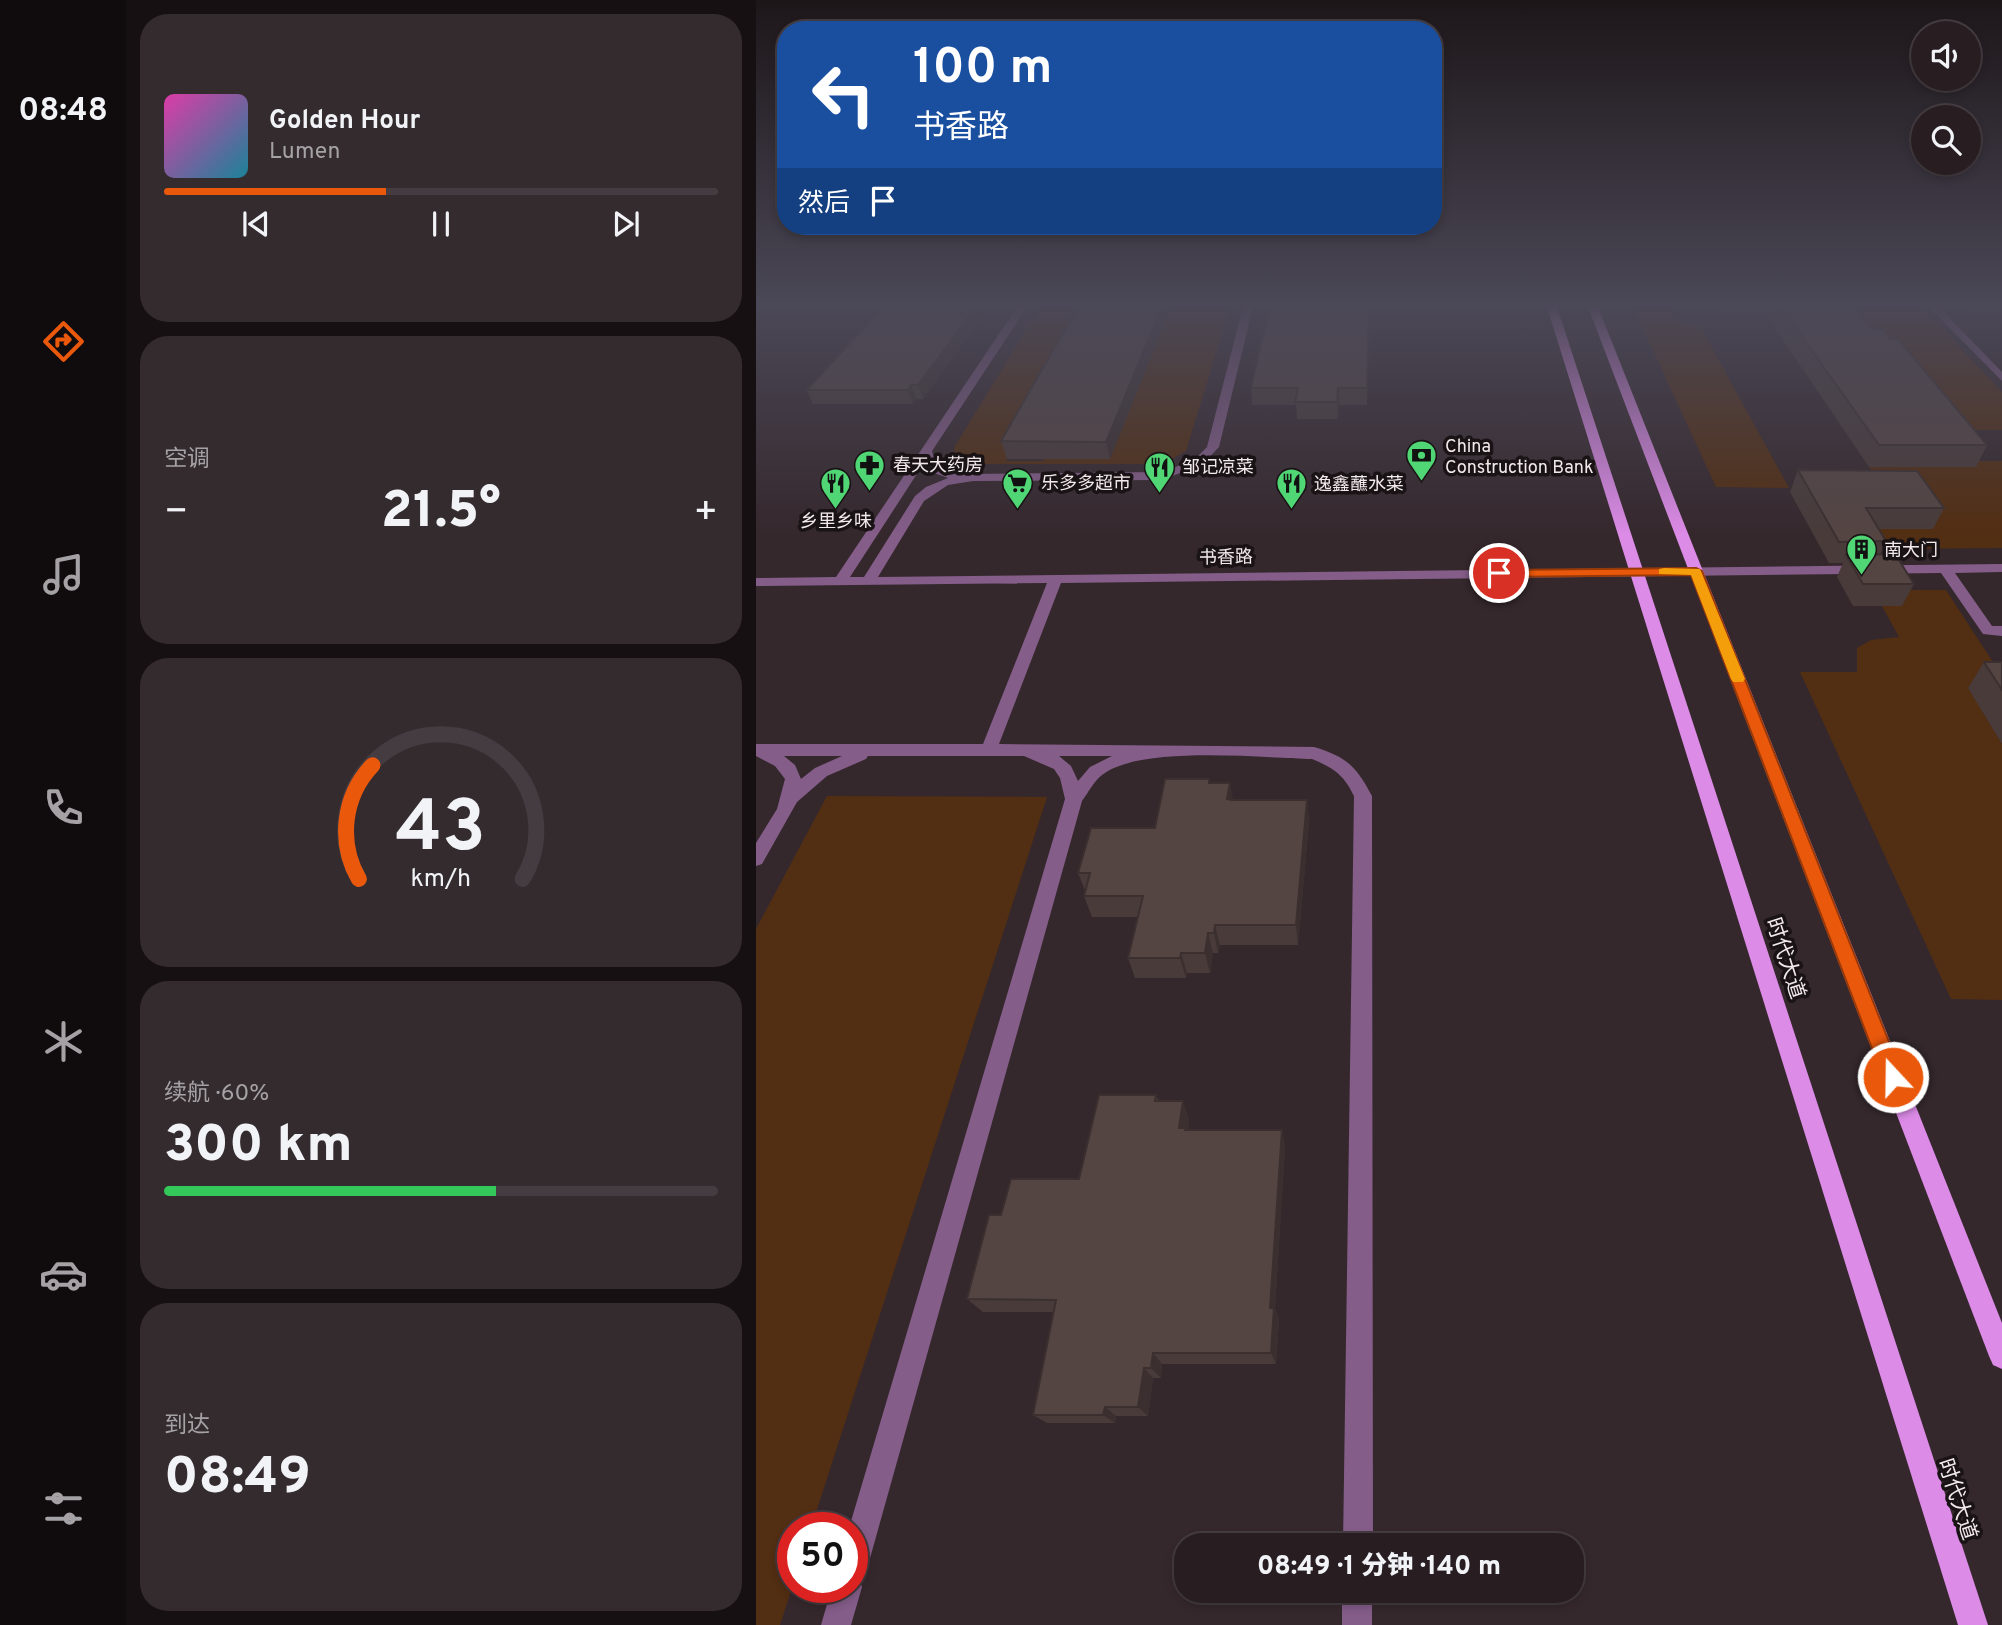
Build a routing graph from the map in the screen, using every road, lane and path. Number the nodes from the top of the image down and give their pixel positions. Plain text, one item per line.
1 (972, 383) edge
2 (1229, 383) edge
3 (1577, 383) edge
4 (1623, 383) edge
5 (927, 451) junction
6 (973, 477) junction
7 (1945, 568) junction
8 (2002, 568) edge
9 (1696, 571) junction
10 (1638, 572) junction
11 (1056, 578) junction
12 (868, 580) junction
13 (840, 581) junction
14 (756, 582) edge
15 (2002, 631) edge
16 (756, 750) edge
17 (886, 750) junction
18 (989, 750) junction
19 (1024, 750) junction
20 (1161, 750) junction
21 (790, 798) junction
22 (1074, 799) junction
23 (756, 859) edge
24 (2002, 1356) edge
25 (868, 1514) edge
26 (1358, 1533) edge
27 (842, 1603) edge
28 (1357, 1603) edge
29 (836, 1625) edge
30 (1357, 1625) edge
31 (1973, 1625) edge

1 - 5 street
2 - 6 street
3 - 10 main road, 时代大道
4 - 9 main road
5 - 6 street
5 - 13 street
6 - 12 street
7 - 8 street, 书香路
7 - 9 street, 书香路
7 - 15 street
9 - 10 street, 书香路
9 - 24 main road
10 - 11 street, 书香路
10 - 31 main road, 时代大道
11 - 12 street, 书香路
11 - 18 street
12 - 13 street, 书香路
13 - 14 street, 书香路
16 - 17 street
16 - 21 street
17 - 18 street
17 - 21 street
18 - 19 street
19 - 20 street
19 - 22 street
20 - 22 street
20 - 26 street
21 - 23 street
22 - 25 street
27 - 29 street
28 - 30 street

